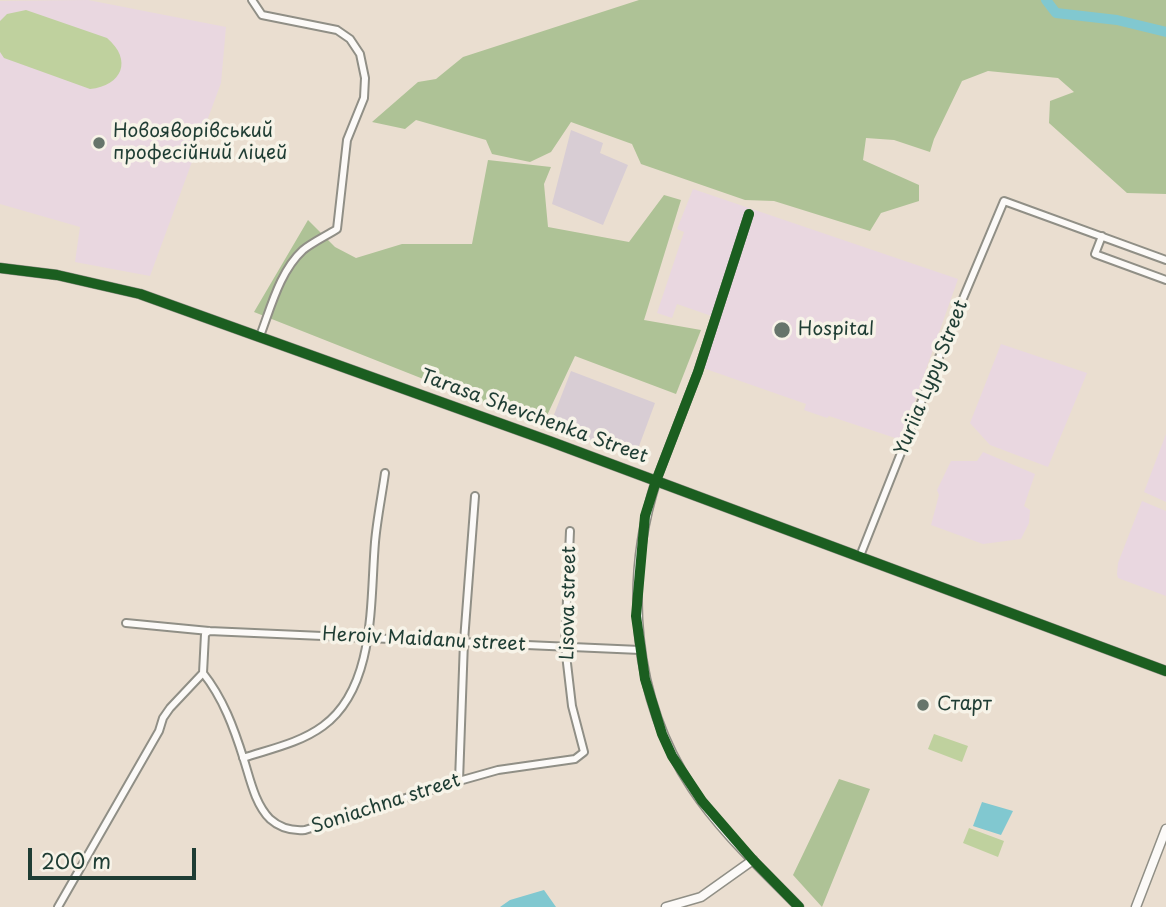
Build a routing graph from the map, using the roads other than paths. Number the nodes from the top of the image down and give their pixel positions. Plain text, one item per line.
1 (252, 0) edge
2 (750, 214) dead end
3 (1102, 236) junction
4 (1166, 260) edge
5 (0, 268) edge
6 (1166, 280) edge
7 (260, 335) junction
8 (385, 472) dead end
9 (656, 481) junction
10 (475, 496) dead end
11 (570, 530) dead end
12 (860, 556) junction
13 (125, 623) dead end
14 (209, 631) junction
15 (366, 637) junction
16 (464, 641) junction
17 (565, 646) junction
18 (640, 650) junction
19 (1166, 671) edge
20 (202, 673) junction
21 (582, 756) joint
22 (243, 758) junction
23 (458, 781) junction
24 (1166, 829) edge
25 (753, 860) junction
26 (58, 907) edge
27 (666, 907) edge
28 (799, 907) edge
29 (1136, 907) edge

1 - 7 street
2 - 9 street
3 - 4 street
3 - 6 street
3 - 12 street, Yuriia Lypy Street
5 - 7 street, Tarasa Shevchenka Street
7 - 9 street, Tarasa Shevchenka Street
8 - 15 street
9 - 12 street, Tarasa Shevchenka Street
9 - 18 street
10 - 16 street
11 - 17 street, Lisova street
12 - 19 street, Tarasa Shevchenka Street
13 - 14 street, Heroiv Maidanu street
14 - 15 street, Heroiv Maidanu street
14 - 20 street
15 - 16 street, Heroiv Maidanu street
15 - 22 street
16 - 17 street, Heroiv Maidanu street
16 - 23 street
17 - 18 street, Heroiv Maidanu street
17 - 21 street, Lisova street
18 - 25 street
20 - 22 street, Soniachna street
20 - 26 street
21 - 23 street, Soniachna street
22 - 23 street, Soniachna street
24 - 29 street
25 - 27 street
25 - 28 street

